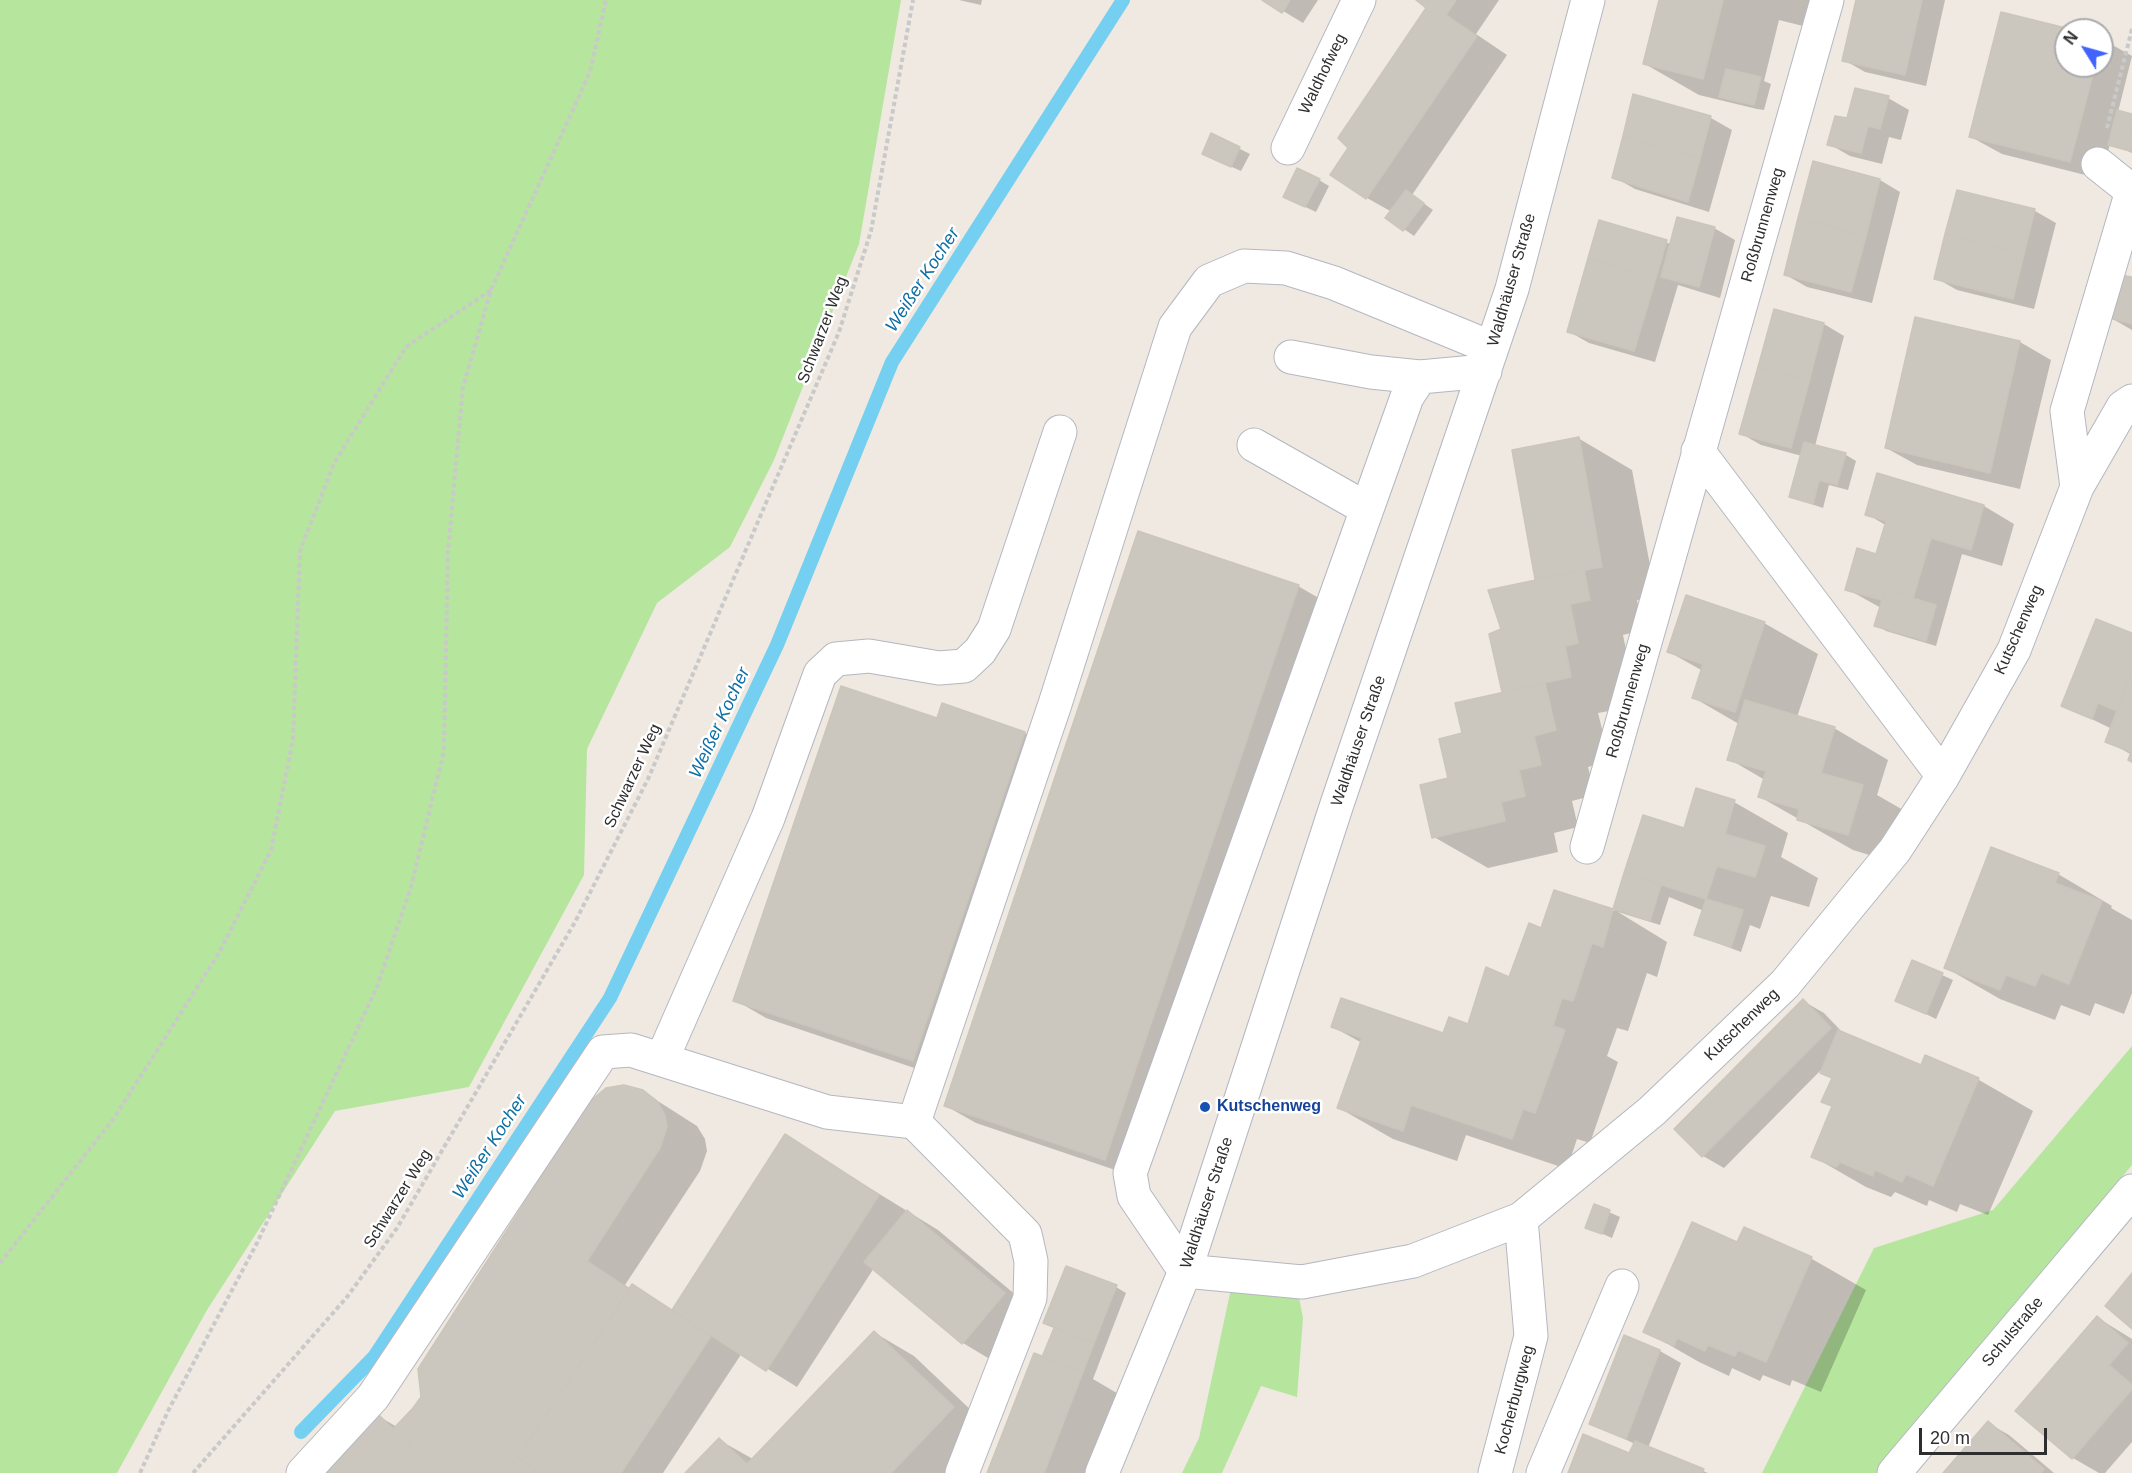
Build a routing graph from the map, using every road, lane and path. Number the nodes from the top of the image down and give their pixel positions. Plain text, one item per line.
1 (606, 0) edge
2 (913, 0) edge
3 (1359, 0) edge
4 (1588, 0) edge
5 (1827, 0) edge
6 (2132, 29) edge
7 (1288, 148) dead end
8 (2098, 164) joint
9 (491, 290) junction
10 (1291, 357) dead end
11 (1488, 359) junction
12 (1420, 377) junction
13 (2132, 401) edge
14 (1060, 432) dead end
15 (1254, 445) dead end
16 (1698, 451) junction
17 (2077, 488) junction
18 (1367, 509) junction
19 (1943, 776) junction
20 (1587, 847) dead end
21 (662, 1059) junction
22 (914, 1122) junction
23 (2132, 1191) edge
24 (1521, 1219) junction
25 (0, 1263) edge
26 (1185, 1271) junction
27 (1622, 1286) dead end
28 (140, 1473) edge
29 (193, 1473) edge
30 (303, 1473) edge
31 (962, 1473) edge
32 (1102, 1473) edge
33 (1495, 1473) edge
34 (1543, 1473) edge
35 (1894, 1473) edge

1 - 9 path
2 - 29 path, Schwarzer Weg
3 - 7 street, Waldhofweg
4 - 11 street, Waldhäuser Straße
5 - 16 street, Roßbrunnenweg
6 - 8 path
8 - 17 street, Kutschenweg
9 - 25 path
9 - 28 path
10 - 12 street
11 - 12 street
11 - 22 street
11 - 26 street, Waldhäuser Straße
12 - 18 street
13 - 17 street, Kutschenweg
14 - 21 street
15 - 18 street
16 - 19 street
16 - 20 street, Roßbrunnenweg
17 - 19 street, Kutschenweg
18 - 26 street
19 - 24 street, Kutschenweg
21 - 22 street
21 - 30 street
22 - 31 street
23 - 35 street, Schulstraße
24 - 26 street, Kutschenweg
24 - 33 street, Kocherburgweg
26 - 32 street, Waldhäuser Straße
27 - 34 street

